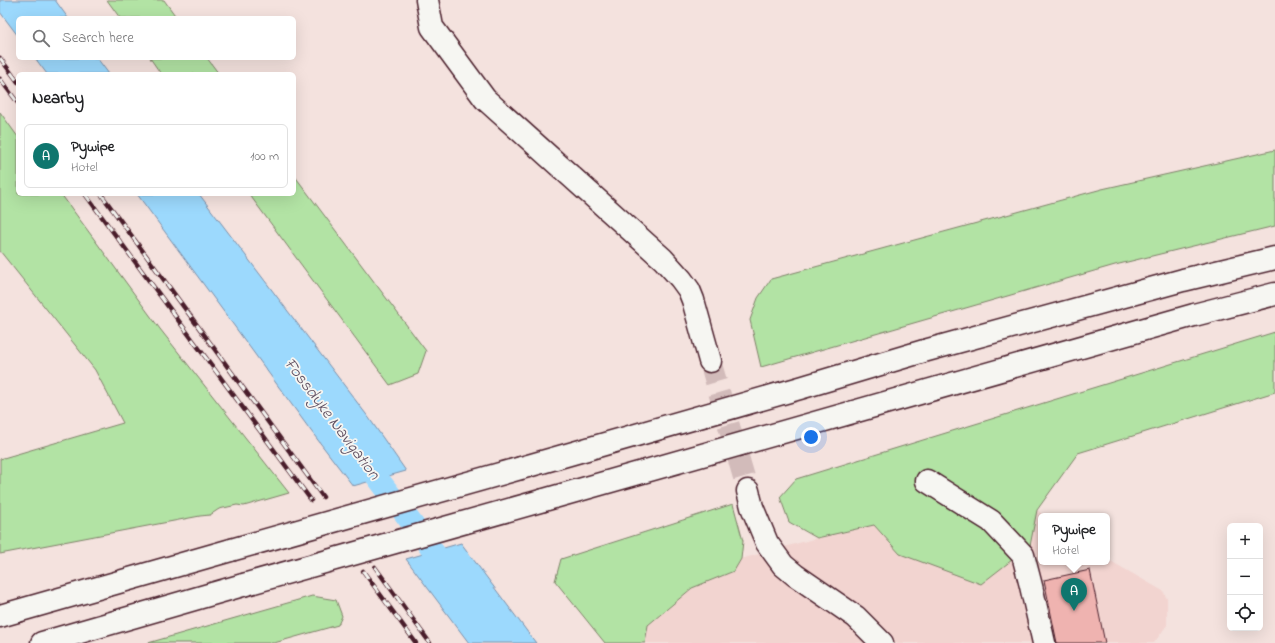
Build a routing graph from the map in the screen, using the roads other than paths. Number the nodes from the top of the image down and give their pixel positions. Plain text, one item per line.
1 (427, 0) edge
2 (1275, 258) edge
3 (1275, 294) edge
4 (710, 361) tunnel mouth
5 (927, 481) dead end
6 (748, 491) tunnel mouth
7 (0, 616) edge
8 (42, 643) edge
9 (882, 643) edge
10 (1044, 643) edge

1 - 4 main road
2 - 7 main road, bridge
3 - 8 main road, bridge
5 - 10 main road
6 - 9 main road

